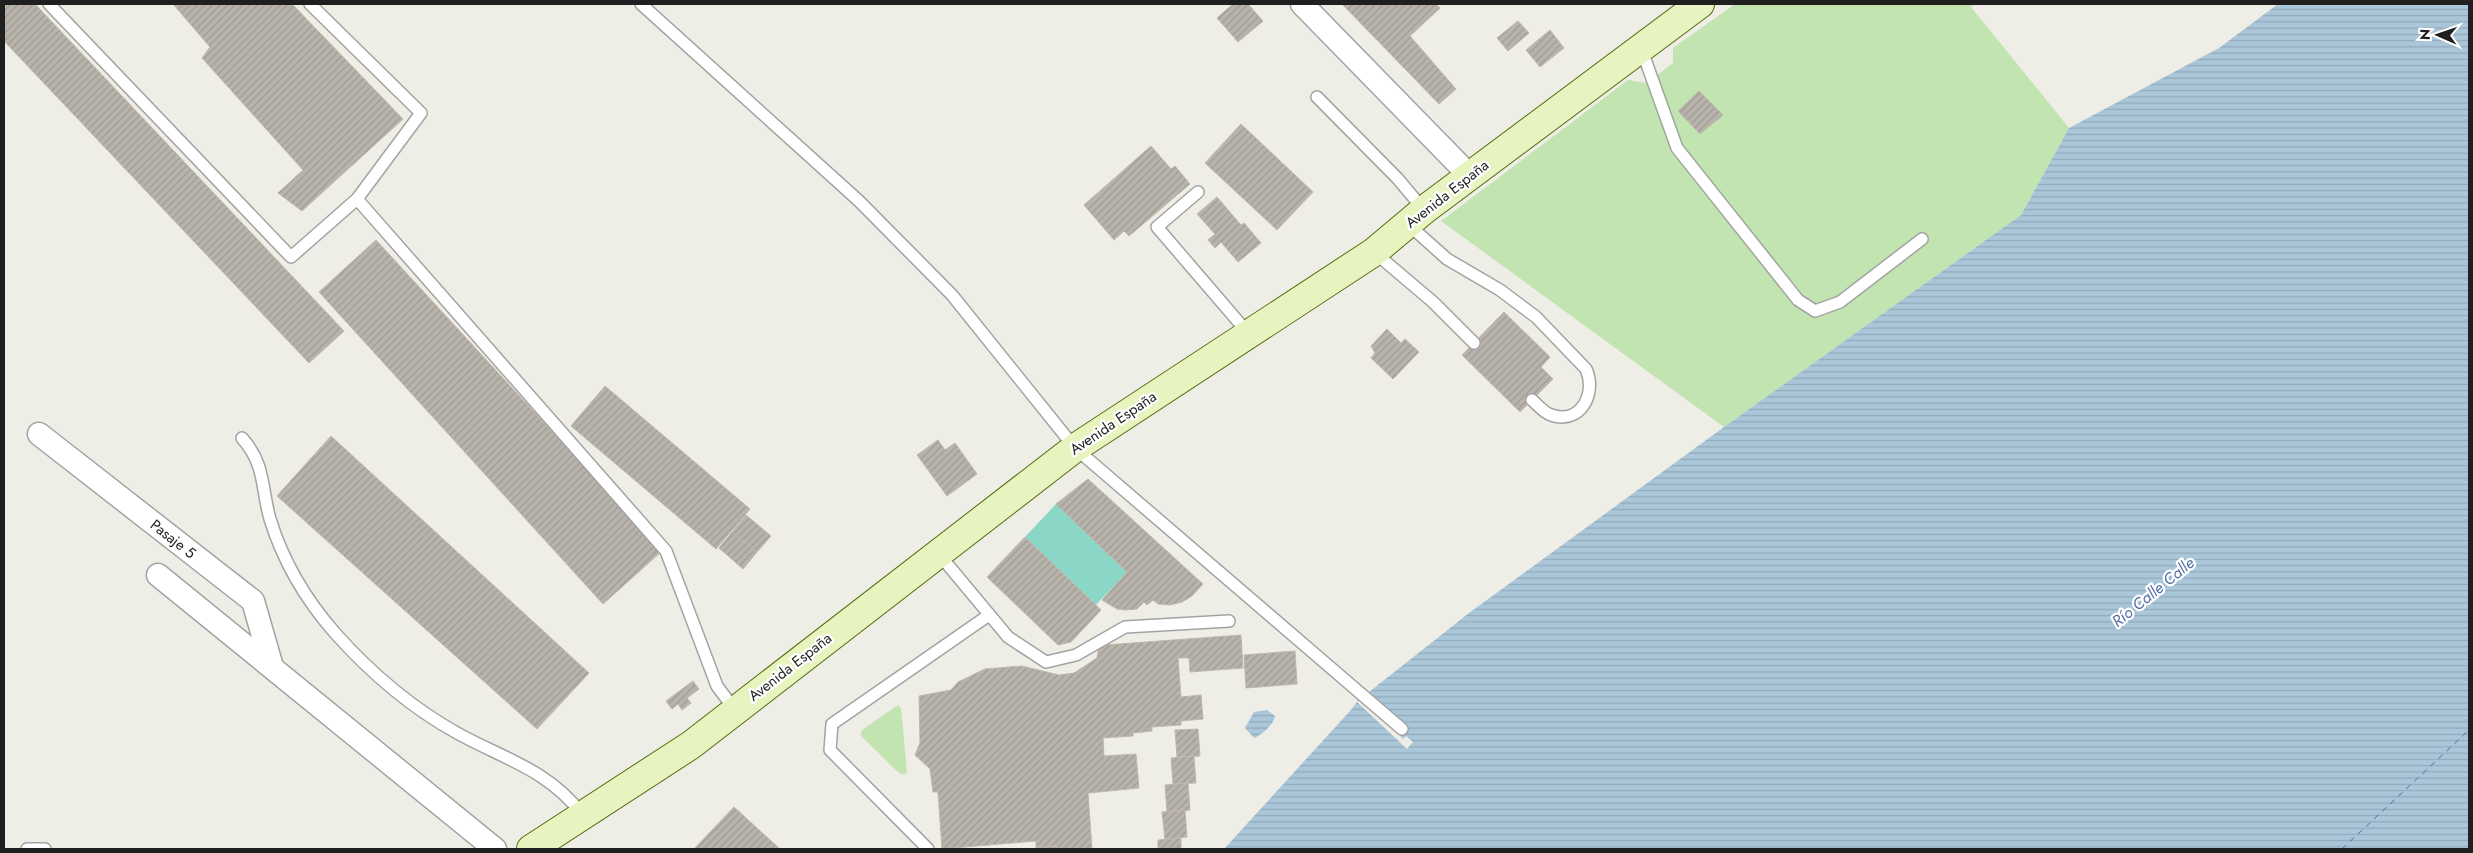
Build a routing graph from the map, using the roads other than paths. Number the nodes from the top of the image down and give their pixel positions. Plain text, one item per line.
1 (49, 4) edge
2 (310, 4) edge
3 (641, 4) edge
4 (1302, 4) edge
5 (1684, 8) edge
6 (1641, 48) junction
7 (1317, 96) dead end
8 (1470, 176) junction
9 (1198, 192) dead end
10 (357, 199) junction
11 (1416, 217) junction
12 (1922, 239) dead end
13 (1374, 252) junction
14 (1248, 333) junction
15 (1474, 343) dead end
16 (1532, 400) dead end
17 (39, 434) dead end
18 (242, 438) dead end
19 (1075, 448) junction
20 (938, 553) junction
21 (158, 575) dead end
22 (990, 615) junction
23 (1229, 621) dead end
24 (272, 667) junction
25 (735, 710) junction
26 (1402, 729) dead end
27 (582, 814) junction
28 (27, 849) edge
29 (45, 849) edge
30 (495, 849) edge
31 (531, 849) edge
32 (928, 849) edge

1 - 10 lane
2 - 10 lane
3 - 19 lane
4 - 8 street
5 - 6 main road, Avenida España
6 - 8 main road, Avenida España
6 - 12 lane
7 - 11 lane
8 - 11 main road, Avenida España
9 - 14 lane
10 - 25 lane
11 - 13 main road, Avenida España
11 - 16 lane
13 - 14 main road, Avenida España
13 - 15 lane
14 - 19 main road, Avenida España
17 - 24 street, Pasaje 5
18 - 27 lane
19 - 20 main road, Avenida España
19 - 26 lane
20 - 22 lane
20 - 25 main road, Avenida España
21 - 24 street
22 - 23 lane
22 - 32 lane
24 - 30 street
25 - 27 main road, Avenida España
27 - 31 main road, Avenida España
28 - 29 lane

